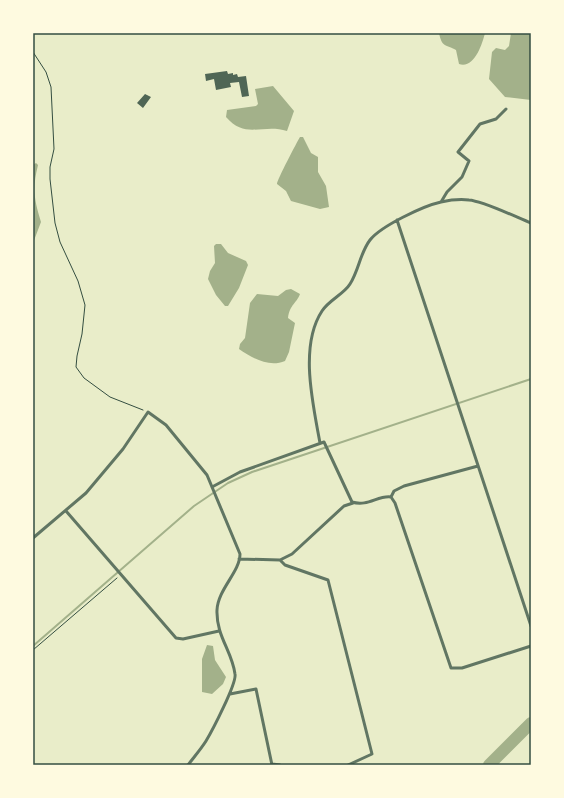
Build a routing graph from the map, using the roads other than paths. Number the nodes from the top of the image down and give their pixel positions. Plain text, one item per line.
1 (506, 109) dead end
2 (441, 202) junction
3 (397, 220) junction
4 (531, 223) edge
5 (320, 443) junction
6 (478, 466) junction
7 (213, 491) junction
8 (391, 497) junction
9 (353, 503) junction
10 (66, 511) junction
11 (33, 538) edge
12 (239, 559) junction
13 (280, 560) junction
14 (531, 626) edge
15 (219, 631) junction
16 (531, 646) edge
17 (230, 694) junction
18 (188, 765) edge
19 (272, 765) edge
20 (280, 765) edge
21 (348, 765) edge

1 - 2 street
2 - 3 street
2 - 4 street
3 - 5 street
3 - 6 street
5 - 7 street
5 - 9 street
6 - 8 street
6 - 14 street
7 - 10 street
7 - 12 street
8 - 9 street
8 - 16 street
9 - 13 street
10 - 11 street
10 - 15 street
12 - 13 street
12 - 15 street
13 - 21 street
15 - 17 street
17 - 18 street
17 - 19 street
19 - 20 street

